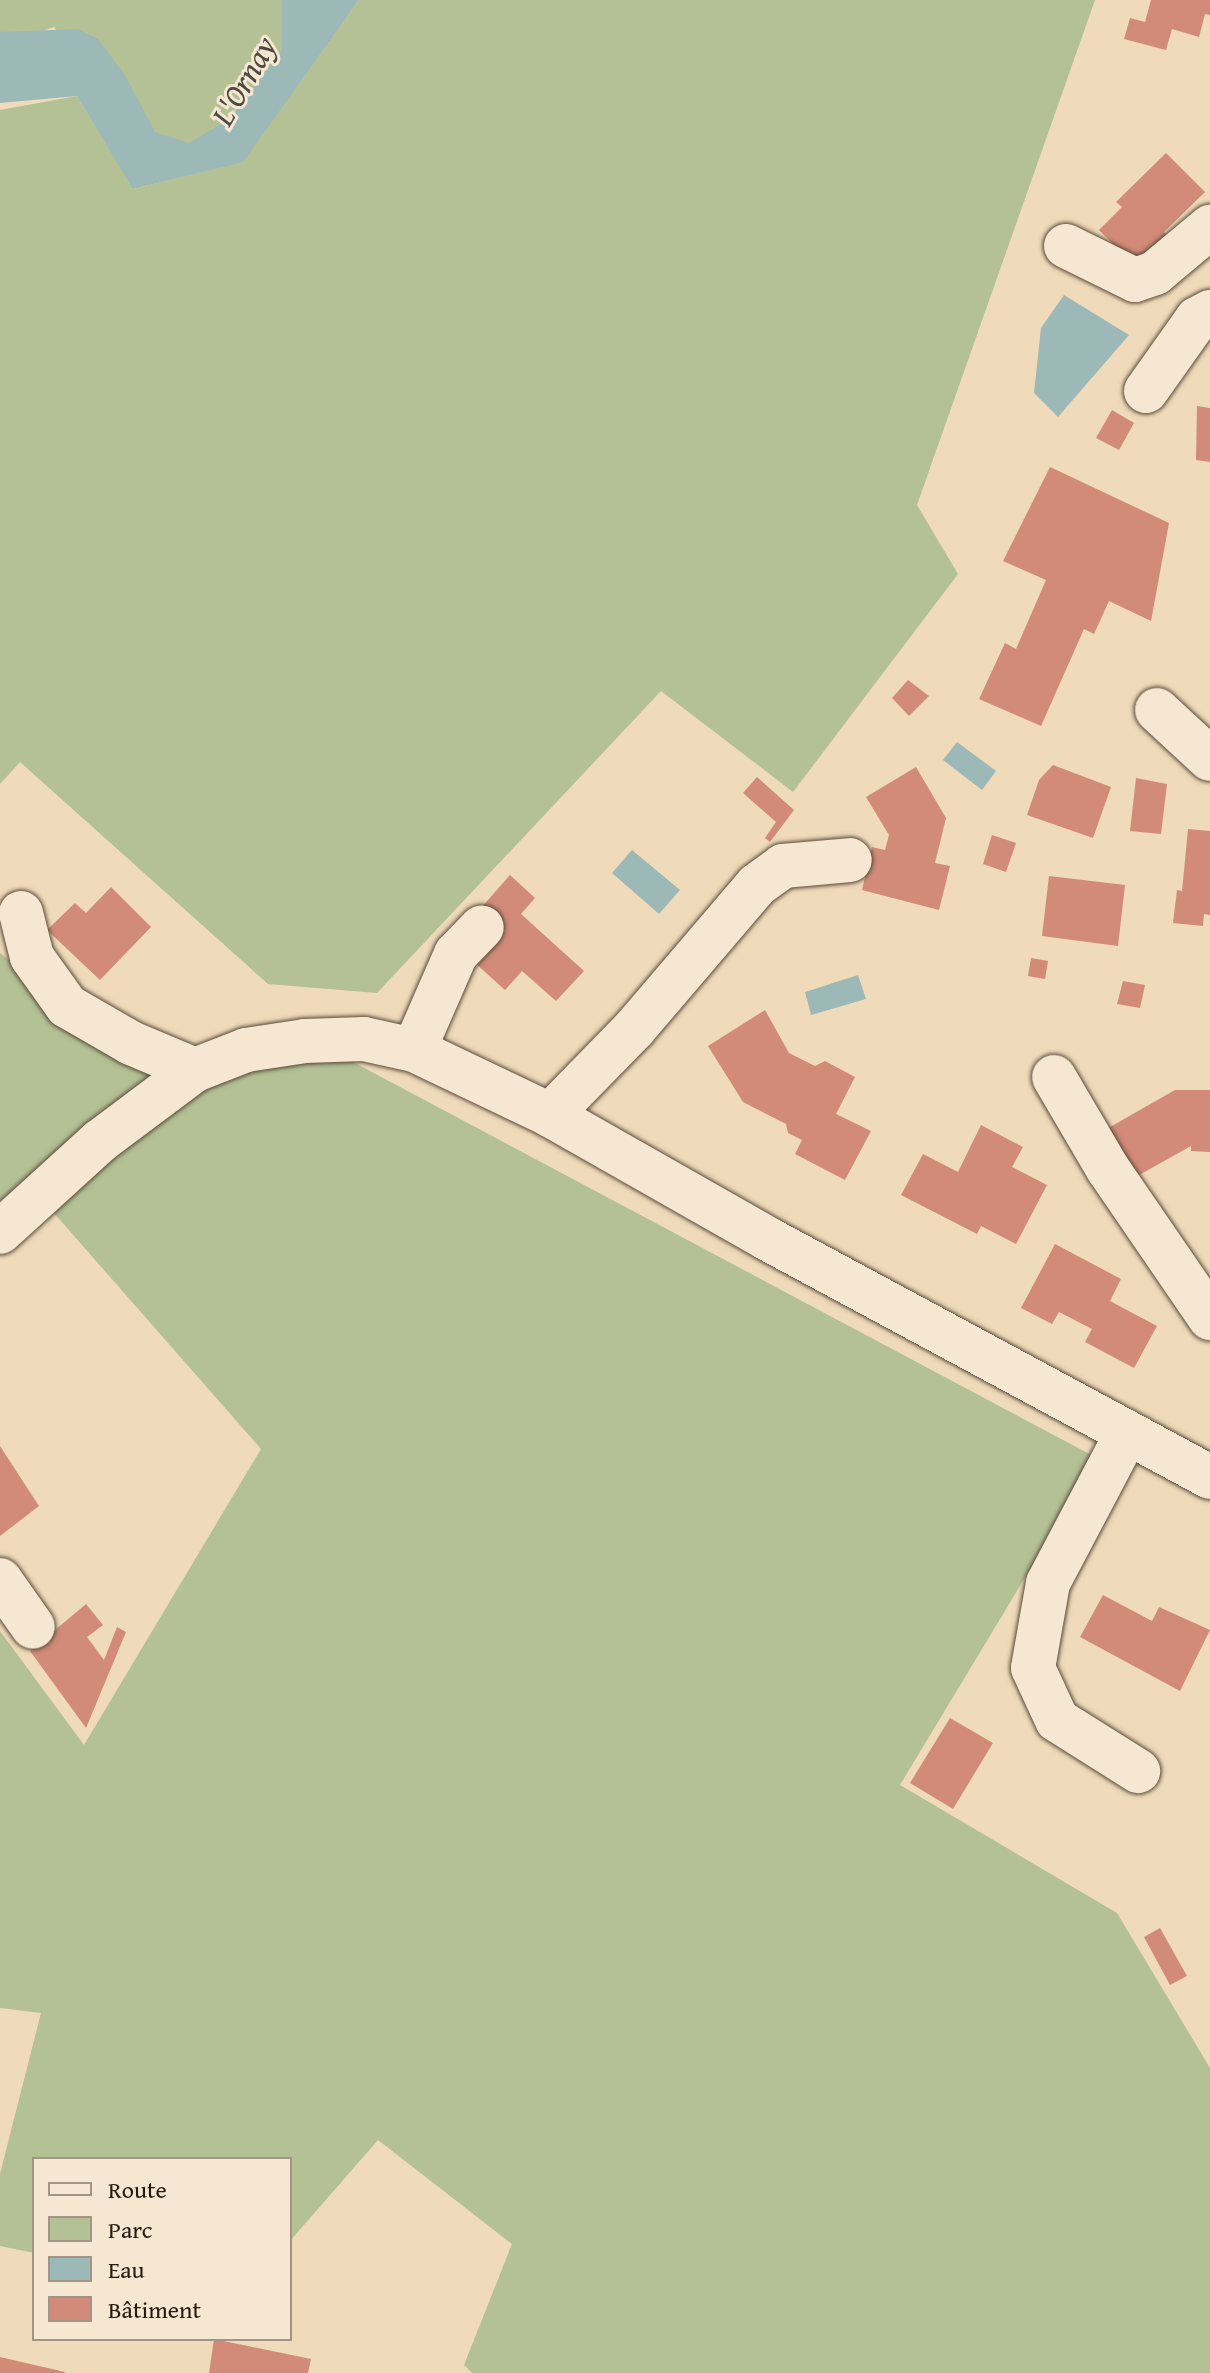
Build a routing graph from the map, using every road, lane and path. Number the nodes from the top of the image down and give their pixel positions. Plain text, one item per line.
1 (1210, 227) edge
2 (1066, 246) dead end
3 (1210, 312) edge
4 (1146, 391) dead end
5 (1157, 710) dead end
6 (1210, 759) edge
7 (850, 860) dead end
8 (21, 913) dead end
9 (482, 927) dead end
10 (414, 1050) junction
11 (195, 1070) junction
12 (1054, 1077) dead end
13 (550, 1115) junction
14 (0, 1232) edge
15 (1210, 1318) edge
16 (1126, 1435) junction
17 (1210, 1477) edge
18 (0, 1580) edge
19 (33, 1627) dead end
20 (1138, 1771) dead end

1 - 2 street
3 - 4 street
5 - 6 street
7 - 13 street
8 - 11 street
9 - 10 street
10 - 11 street
10 - 13 street
11 - 14 street
12 - 15 street
13 - 16 street
16 - 17 street
16 - 20 street
18 - 19 street

